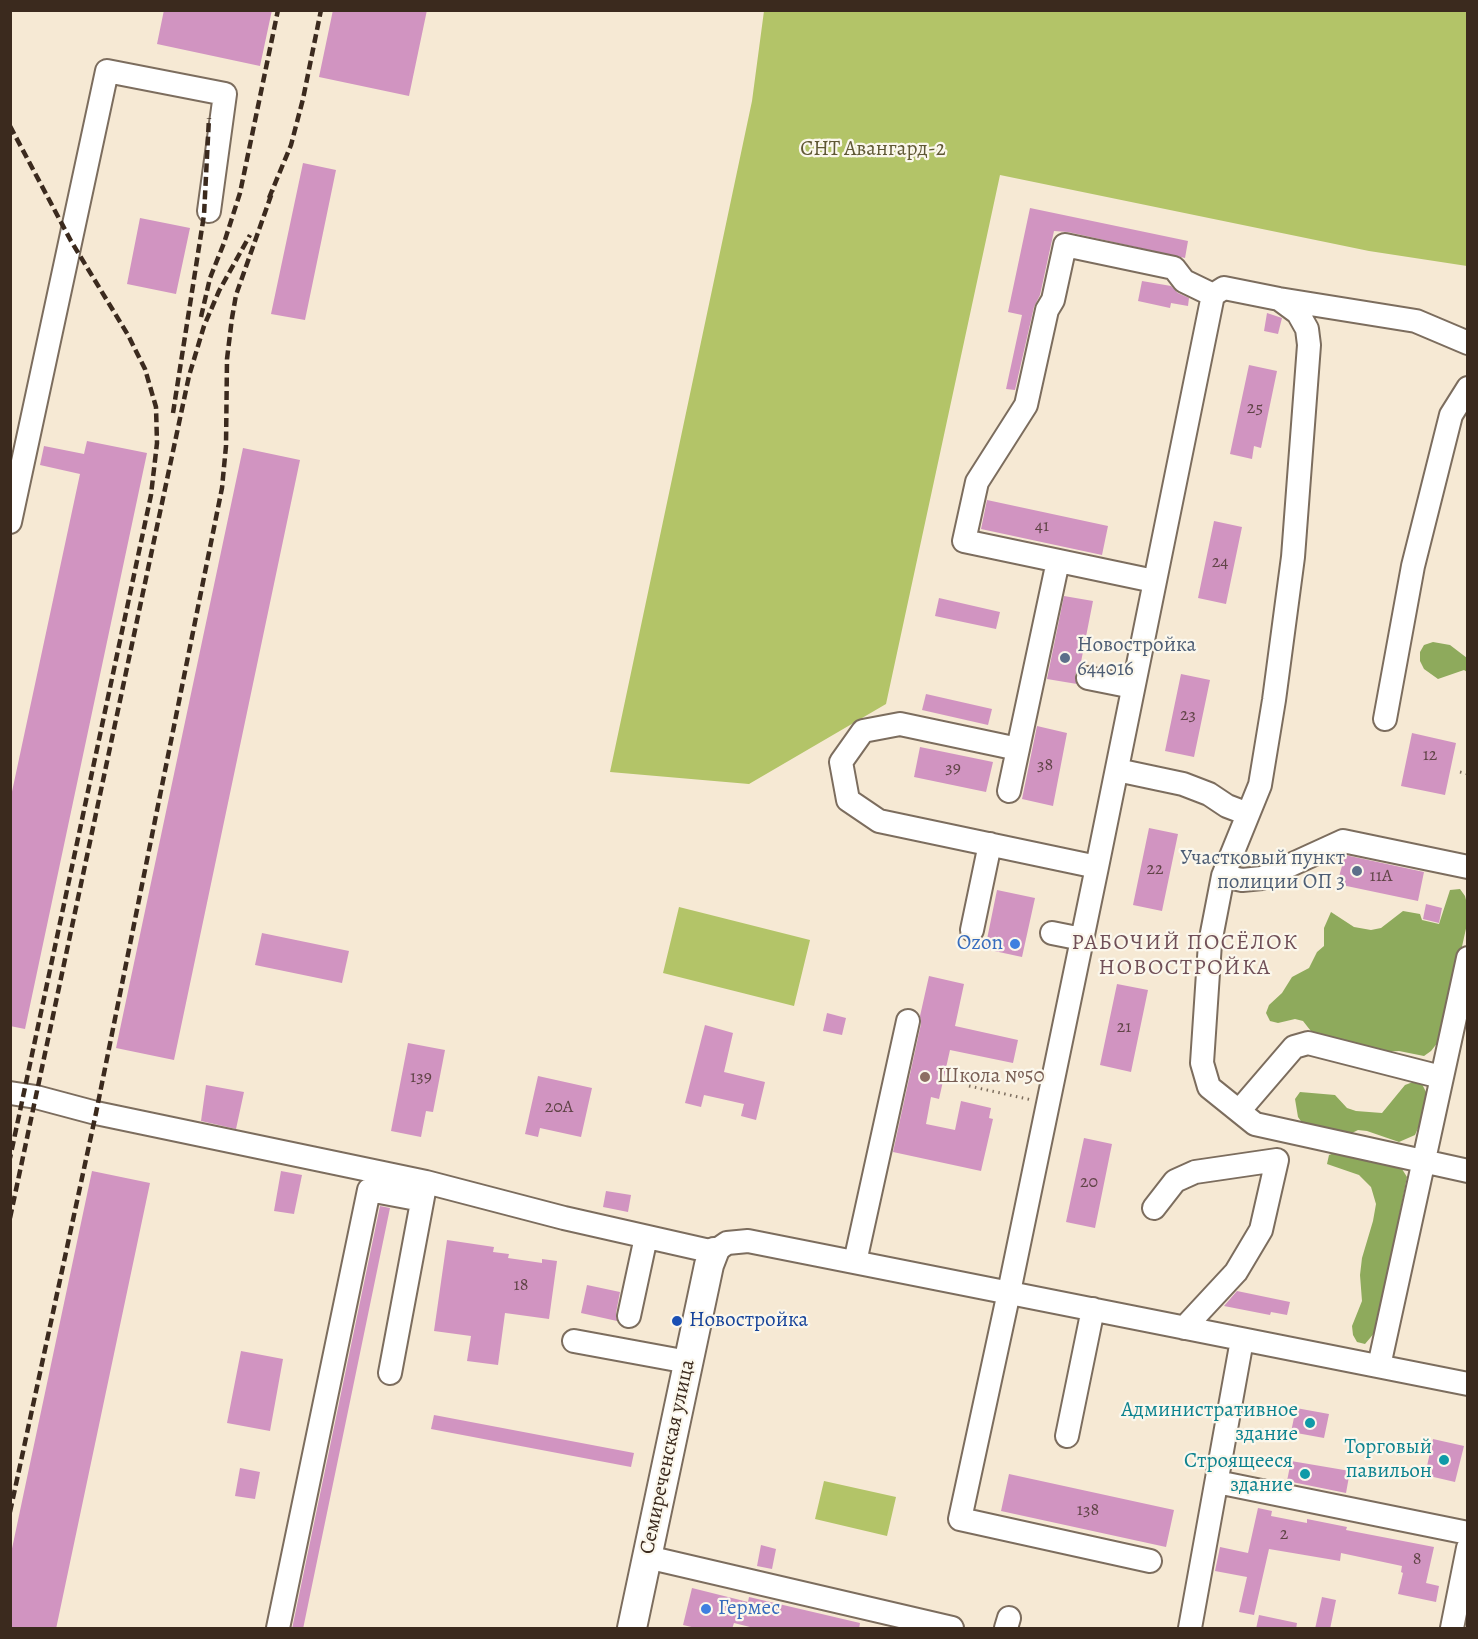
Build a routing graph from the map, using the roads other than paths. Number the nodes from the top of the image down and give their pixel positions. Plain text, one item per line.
1 (209, 211) dead end
2 (1213, 295) junction
3 (1279, 299) junction
4 (1467, 343) edge
5 (1467, 387) edge
6 (10, 522) edge
7 (1058, 561) junction
8 (1154, 581) junction
9 (1088, 678) dead end
10 (1133, 687) junction
11 (1385, 719) dead end
12 (1018, 749) junction
13 (1117, 770) junction
14 (1009, 790) dead end
15 (1248, 814) junction
16 (990, 844) junction
17 (1097, 867) junction
18 (1467, 867) edge
19 (1223, 876) junction
20 (972, 930) dead end
21 (1052, 933) dead end
22 (1082, 939) junction
23 (1467, 958) edge
24 (1465, 983) edge
25 (908, 1021) dead end
26 (1441, 1077) junction
27 (10, 1093) edge
28 (1247, 1118) junction
29 (1423, 1161) junction
30 (1250, 1163) junction
31 (1467, 1171) edge
32 (424, 1191) junction
33 (1154, 1208) dead end
34 (646, 1237) junction
35 (714, 1252) junction
36 (855, 1262) junction
37 (1010, 1292) junction
38 (1094, 1309) junction
39 (629, 1316) dead end
40 (1184, 1328) junction
41 (1242, 1340) junction
42 (574, 1341) dead end
43 (688, 1362) junction
44 (1379, 1366) junction
45 (390, 1373) dead end
46 (1467, 1384) edge
47 (1067, 1436) dead end
48 (1217, 1482) junction
49 (1467, 1533) edge
50 (1467, 1548) edge
51 (647, 1557) junction
52 (1150, 1561) dead end
53 (1189, 1627) edge
54 (278, 1629) edge
55 (632, 1629) edge
56 (952, 1629) edge
57 (1452, 1629) edge

1 - 6 street
2 - 3 street
2 - 7 street
2 - 8 street
3 - 4 street
3 - 15 street
5 - 11 street
7 - 8 street
7 - 12 street
8 - 10 street
9 - 10 street
10 - 13 street
12 - 14 street
12 - 16 street
13 - 15 street
13 - 17 street
15 - 19 street
16 - 17 street
16 - 20 street
17 - 22 street
18 - 19 street
19 - 28 street
21 - 22 street
22 - 37 street
23 - 24 street
24 - 26 street
25 - 36 street
26 - 28 street
26 - 29 street
27 - 32 street
28 - 29 street
28 - 30 street
29 - 31 street
29 - 44 street
30 - 33 street
30 - 40 street
32 - 34 street
32 - 45 street
32 - 54 street
34 - 35 street
34 - 39 street
35 - 36 street
35 - 43 main road, Семиреченская улица
36 - 37 street
37 - 38 street
37 - 52 street
38 - 40 street
38 - 47 street
40 - 41 street
41 - 44 street
41 - 48 street
42 - 43 street
43 - 51 main road, Семиреченская улица
44 - 46 street
48 - 49 street
48 - 53 street
50 - 57 street
51 - 55 main road, Семиреченская улица
51 - 56 street

